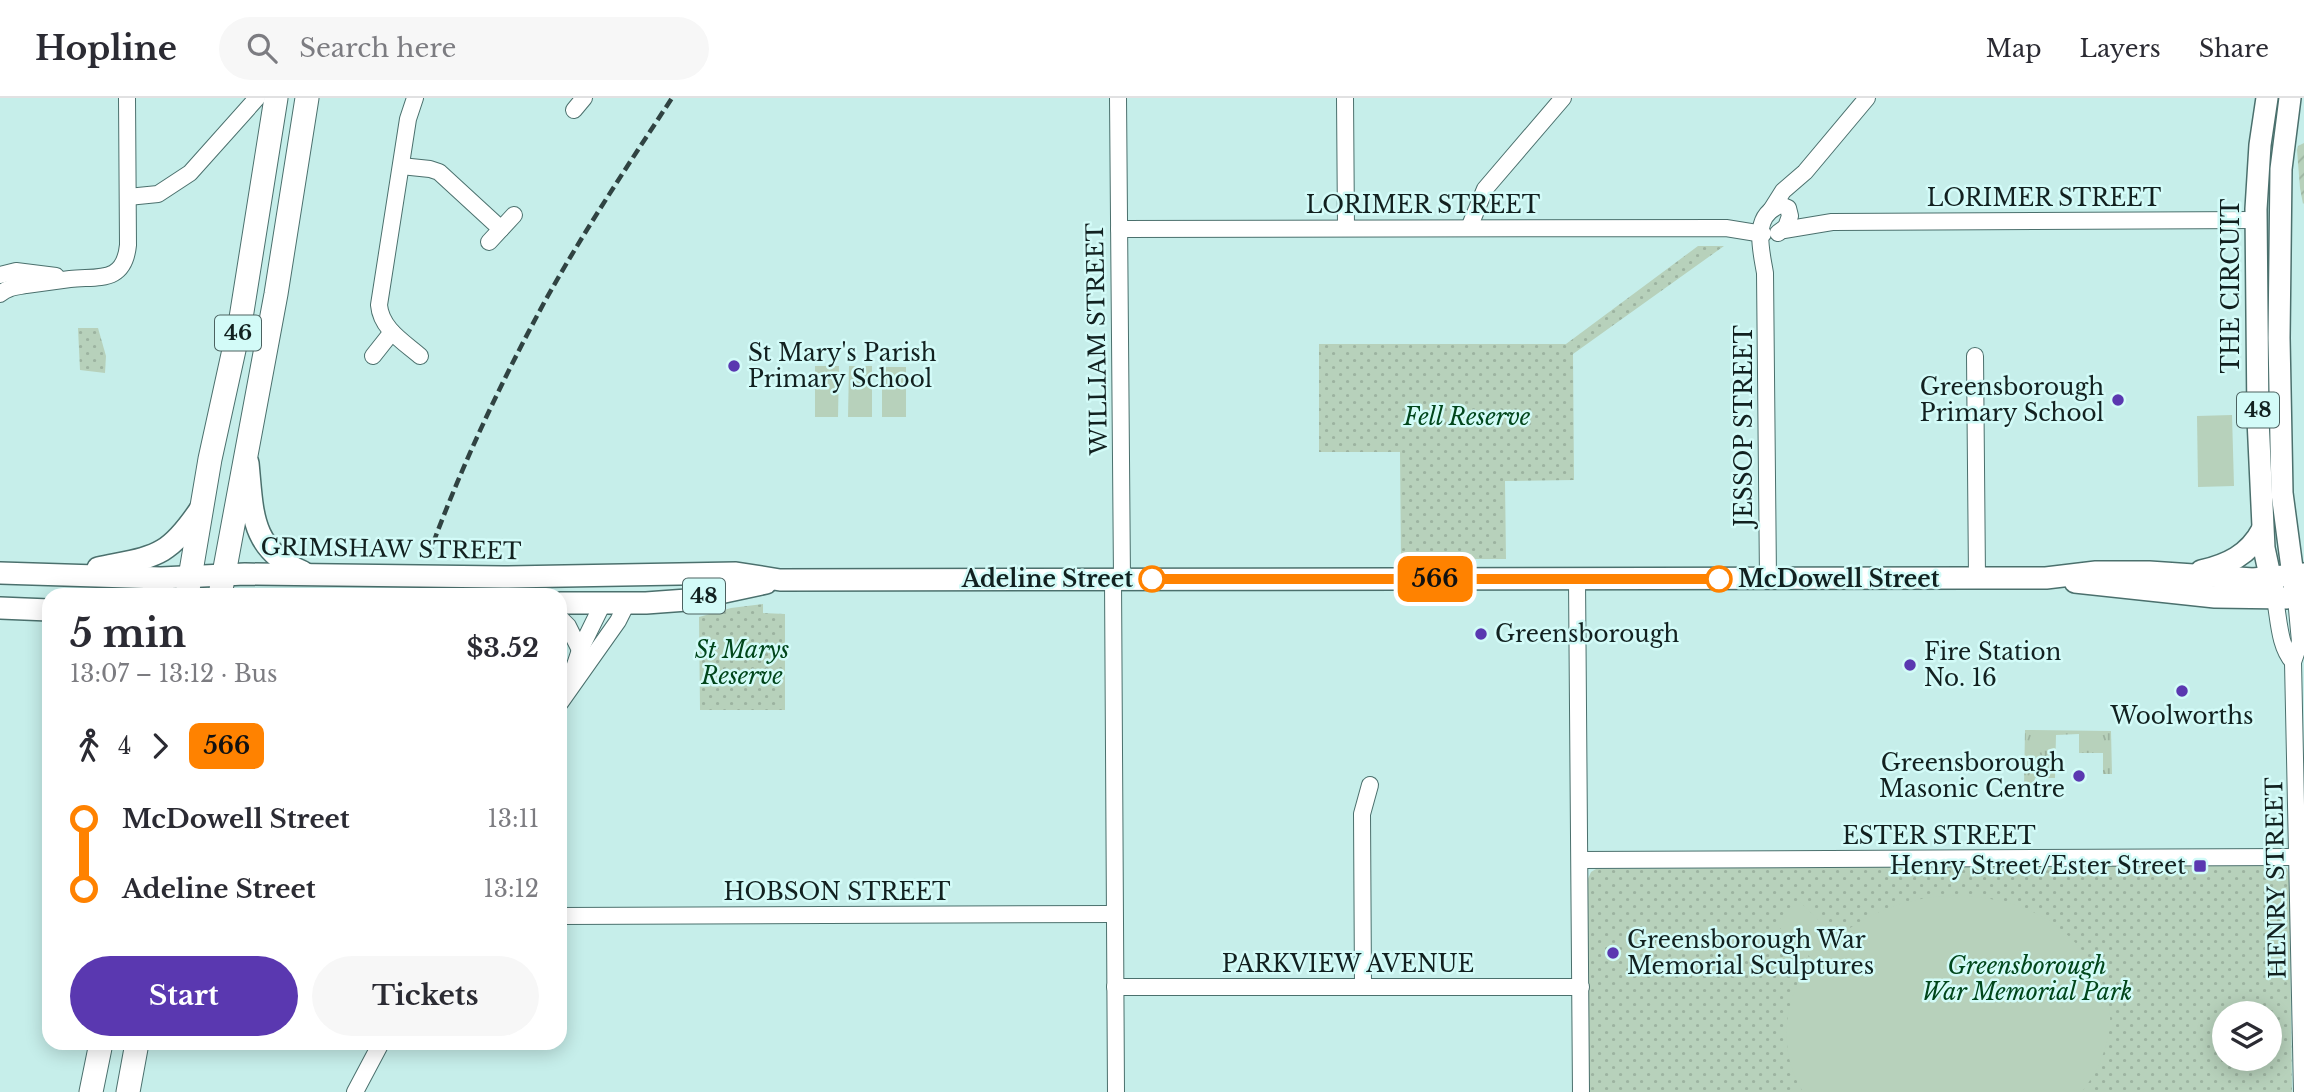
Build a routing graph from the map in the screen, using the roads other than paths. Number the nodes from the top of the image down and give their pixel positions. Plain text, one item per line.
1 (127, 98) edge
2 (257, 98) edge
3 (276, 98) edge
4 (415, 98) edge
5 (1118, 98) edge
6 (1345, 98) edge
7 (1563, 98) edge
8 (1867, 98) edge
9 (2267, 98) edge
10 (2290, 98) edge
11 (306, 106) edge
12 (401, 166) junction
13 (128, 202) junction
14 (514, 215) dead end
15 (2280, 219) junction
16 (2256, 220) junction
17 (1773, 224) junction
18 (1346, 228) junction
19 (1469, 228) junction
20 (501, 229) junction
21 (1119, 229) junction
22 (489, 242) dead end
23 (0, 275) edge
24 (73, 279) junction
25 (0, 294) edge
26 (392, 332) junction
27 (373, 355) dead end
28 (420, 356) dead end
29 (1975, 356) dead end
30 (247, 454) junction
31 (201, 508) junction
32 (2262, 530) junction
33 (0, 573) edge
34 (309, 574) junction
35 (65, 575) junction
36 (2182, 575) junction
37 (2299, 575) edge
38 (627, 576) junction
39 (1977, 578) junction
40 (2046, 578) junction
41 (1117, 579) junction
42 (1577, 579) junction
43 (1768, 579) junction
44 (780, 580) junction
45 (221, 585) edge
46 (188, 586) edge
47 (2286, 593) edge
48 (567, 603) edge
49 (603, 603) junction
50 (627, 603) junction
51 (0, 608) edge
52 (42, 610) edge
53 (567, 625) edge
54 (580, 650) junction
55 (567, 685) edge
56 (567, 692) edge
57 (1370, 785) dead end
58 (2298, 857) junction
59 (1580, 860) junction
60 (1114, 914) junction
61 (567, 916) edge
62 (1115, 987) junction
63 (1363, 987) junction
64 (1580, 987) junction
65 (100, 1050) edge
66 (136, 1050) edge
67 (377, 1050) edge
68 (91, 1092) edge
69 (128, 1092) edge
70 (355, 1092) edge
71 (1116, 1092) edge
72 (1581, 1092) edge
73 (2302, 1092) edge

1 - 13 street
2 - 13 street
3 - 31 highway, 46
4 - 12 street
5 - 21 street, WILLIAM STREET
6 - 18 street
7 - 19 street
8 - 17 street, JESSOP STREET
9 - 16 main road, THE CIRCUIT / 48
10 - 15 main road, 48
11 - 30 highway, 46
12 - 20 street
12 - 26 street
13 - 24 street
14 - 20 street
15 - 16 main road
15 - 37 main road, 48
16 - 17 street, LORIMER STREET
16 - 32 main road, THE CIRCUIT / 48
17 - 19 street, LORIMER STREET
17 - 43 street, JESSOP STREET
18 - 19 street, LORIMER STREET
18 - 21 street, LORIMER STREET
20 - 22 street
21 - 41 street, WILLIAM STREET
23 - 24 street
24 - 25 street
26 - 27 street
26 - 28 street
29 - 39 street
30 - 34 main road
30 - 45 highway, 46
31 - 35 main road
31 - 46 highway, 46
32 - 36 main road
32 - 47 main road, THE CIRCUIT / 48
33 - 35 main road, GRIMSHAW STREET / 48
34 - 38 main road, GRIMSHAW STREET / 48
34 - 45 main road, GRIMSHAW STREET / 48
35 - 46 main road, GRIMSHAW STREET / 48
36 - 40 main road, GRIMSHAW STREET / 48
36 - 47 main road, GRIMSHAW STREET / 48
37 - 47 main road, 48
38 - 44 main road, GRIMSHAW STREET / 48
38 - 49 main road
38 - 50 main road
39 - 40 main road, GRIMSHAW STREET / 48
39 - 43 main road, GRIMSHAW STREET / 48
40 - 47 main road, GRIMSHAW STREET / 48
41 - 42 main road, GRIMSHAW STREET / 48
41 - 44 main road, GRIMSHAW STREET / 48
41 - 60 street
42 - 43 main road, GRIMSHAW STREET / 48
42 - 59 street
44 - 50 main road, GRIMSHAW STREET / 48
45 - 46 main road, GRIMSHAW STREET / 48
47 - 58 street, HENRY STREET
48 - 49 main road, GRIMSHAW STREET / 48
49 - 50 main road, GRIMSHAW STREET / 48
49 - 54 street
50 - 56 street
51 - 52 main road
53 - 54 street
54 - 55 street
57 - 63 street
58 - 59 street, ESTER STREET
58 - 73 street, HENRY STREET
59 - 64 street
60 - 61 street, HOBSON STREET
60 - 62 street
62 - 63 street, PARKVIEW AVENUE
62 - 71 street
63 - 64 street, PARKVIEW AVENUE
64 - 72 street
65 - 68 highway
66 - 69 highway
67 - 70 street

